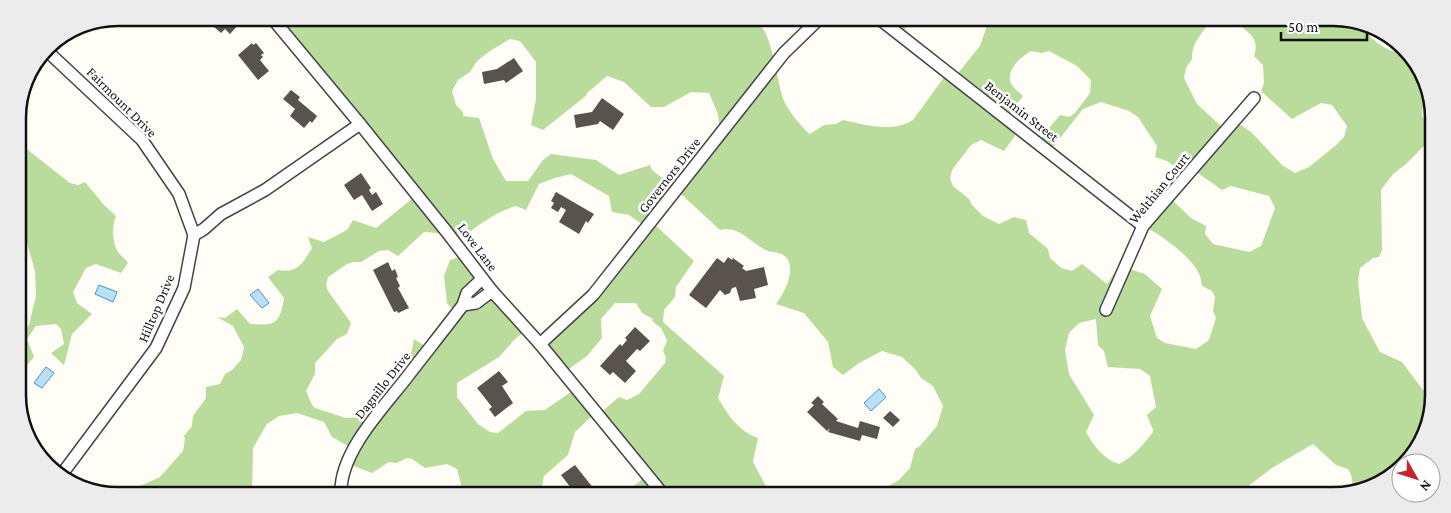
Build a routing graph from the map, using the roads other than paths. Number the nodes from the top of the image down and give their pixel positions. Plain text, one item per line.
1 (279, 26) edge
2 (812, 26) edge
3 (888, 26) edge
4 (51, 55) edge
5 (1254, 98) dead end
6 (360, 124) junction
7 (1143, 226) junction
8 (194, 235) junction
9 (482, 279) junction
10 (492, 291) junction
11 (463, 305) junction
12 (1106, 310) dead end
13 (540, 344) junction
14 (65, 470) edge
15 (341, 487) edge
16 (658, 487) edge

1 - 6 street, Love Lane
2 - 13 street, Governors Drive
3 - 7 street, Benjamin Street
4 - 8 street, Fairmount Drive
5 - 7 street, Welthian Court
6 - 8 street
6 - 9 street, Love Lane
7 - 12 street, Welthian Court
8 - 14 street, Hilltop Drive
9 - 10 street, Love Lane
9 - 11 street, Dagnillo Drive
10 - 11 street
10 - 13 street, Love Lane
11 - 15 street, Dagnillo Drive
13 - 16 street, Love Lane

